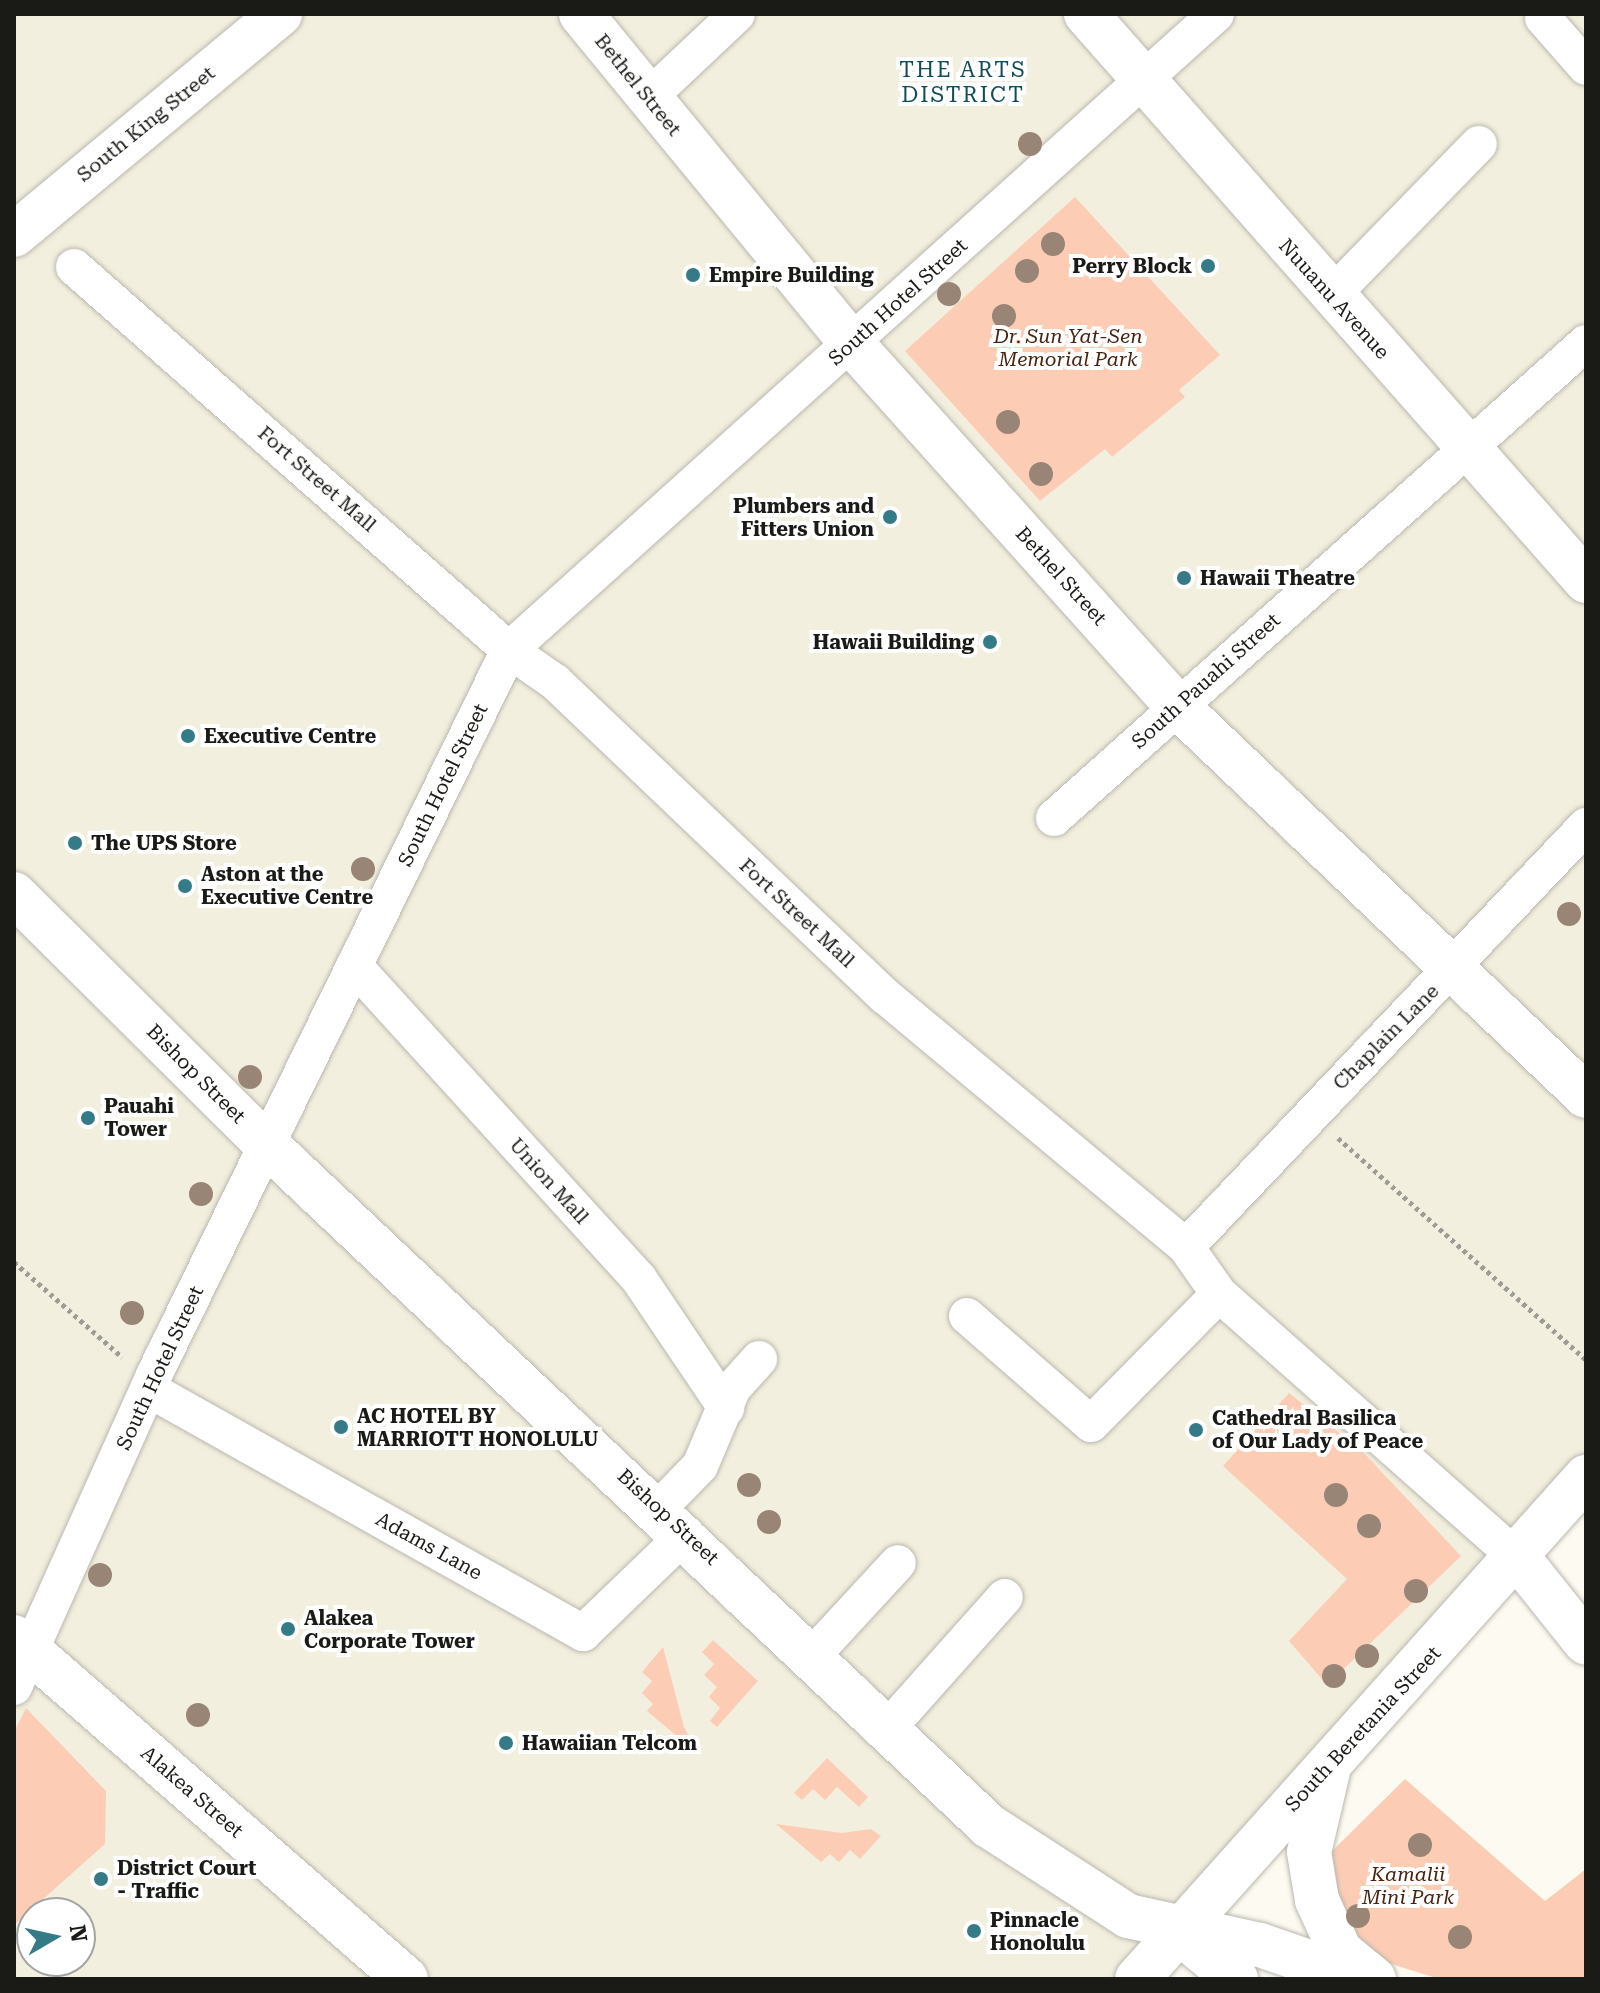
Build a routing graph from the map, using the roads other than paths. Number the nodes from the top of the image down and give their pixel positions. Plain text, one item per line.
1 (280, 14) edge
2 (581, 14) edge
3 (737, 14) edge
4 (1086, 14) edge
5 (1216, 14) edge
6 (1543, 18) dead end
7 (1586, 67) edge
8 (1141, 82) junction
9 (648, 98) junction
10 (1479, 144) dead end
11 (14, 235) edge
12 (74, 267) dead end
13 (1331, 296) junction
14 (1586, 343) edge
15 (853, 345) junction
16 (1467, 450) junction
17 (1586, 581) edge
18 (509, 650) junction
19 (1177, 706) junction
20 (1054, 818) dead end
21 (1586, 826) edge
22 (14, 894) edge
23 (356, 968) junction
24 (1452, 970) junction
25 (1586, 1096) edge
26 (266, 1144) junction
27 (1186, 1247) junction
28 (1219, 1294) junction
29 (967, 1316) dead end
30 (759, 1359) dead end
31 (152, 1382) junction
32 (726, 1408) junction
33 (1586, 1477) edge
34 (672, 1521) junction
35 (1519, 1559) junction
36 (898, 1563) dead end
37 (1005, 1597) dead end
38 (1586, 1643) edge
39 (813, 1655) junction
40 (20, 1659) edge
41 (889, 1727) junction
42 (1330, 1765) junction
43 (1178, 1931) junction
44 (406, 1979) edge
45 (1137, 1979) edge
46 (1236, 1979) edge
47 (1359, 1979) edge
48 (1374, 1979) edge

1 - 11 main road, South King Street
2 - 9 main road, Bethel Street
3 - 9 street
4 - 8 main road, Nuuanu Avenue
5 - 8 street, South Hotel Street
6 - 7 street
8 - 13 main road, Nuuanu Avenue
8 - 15 street, South Hotel Street
9 - 15 main road, Bethel Street
10 - 13 street
12 - 18 street, Fort Street Mall
13 - 16 main road, Nuuanu Avenue
14 - 16 street, South Pauahi Street
15 - 18 street, South Hotel Street
15 - 19 main road, Bethel Street
16 - 17 main road, Nuuanu Avenue
16 - 19 street, South Pauahi Street
18 - 23 street, South Hotel Street
18 - 27 street, Fort Street Mall
19 - 20 street, South Pauahi Street
19 - 24 main road, Bethel Street
21 - 24 street, Chaplain Lane
22 - 26 main road, Bishop Street
23 - 26 street, South Hotel Street
23 - 32 street, Union Mall
24 - 25 main road, Bethel Street
24 - 27 street, Chaplain Lane
26 - 31 street, South Hotel Street
26 - 34 main road, Bishop Street
27 - 28 street, Fort Street Mall
28 - 29 street
28 - 35 street, Fort Street Mall
30 - 32 street
31 - 34 street, Adams Lane
31 - 40 street, South Hotel Street
32 - 34 street
33 - 35 main road, South Beretania Street
34 - 39 main road, Bishop Street
35 - 38 main road
35 - 42 main road, South Beretania Street
36 - 39 street
37 - 41 street
39 - 41 main road, Bishop Street
40 - 44 main road, Alakea Street
41 - 43 main road, Bishop Street
42 - 43 main road, South Beretania Street
42 - 48 main road
43 - 45 main road, South Beretania Street
43 - 46 main road
43 - 47 main road, Bishop Street

